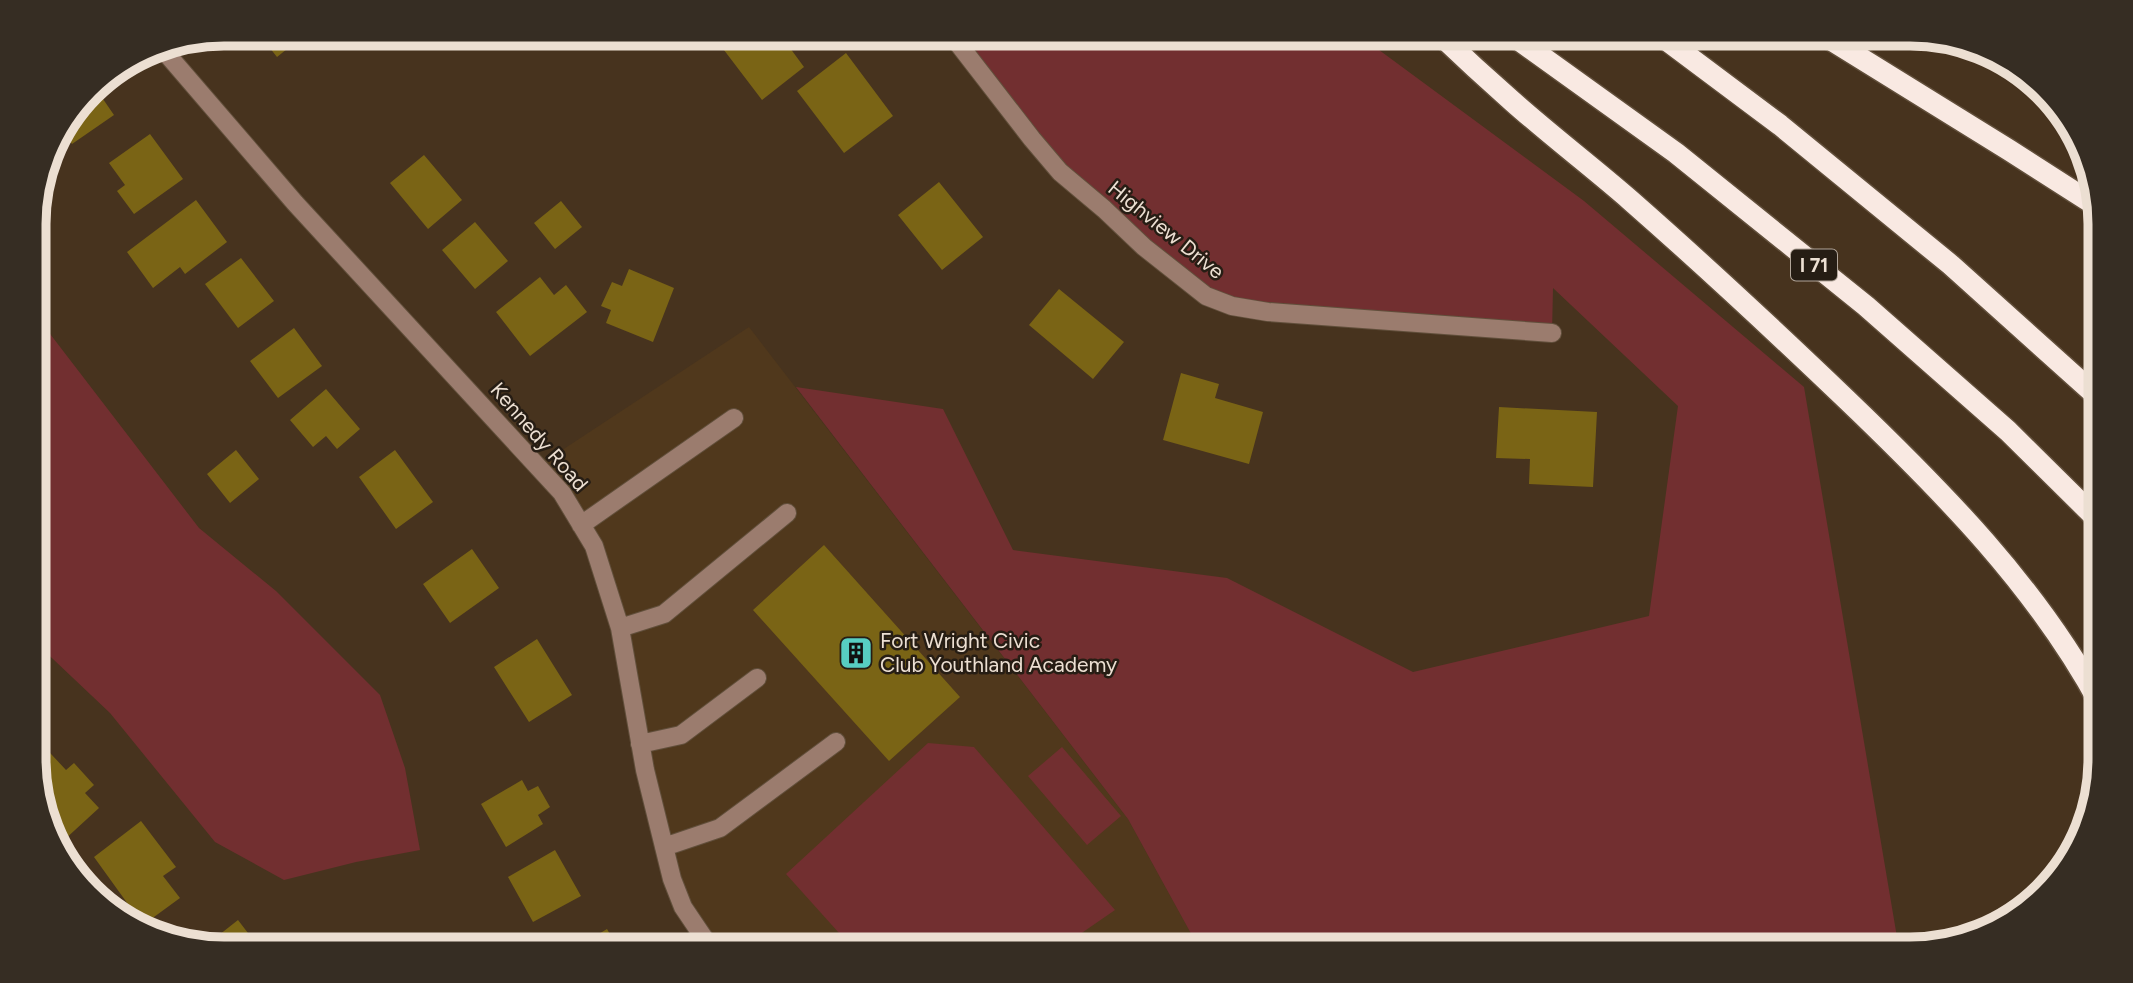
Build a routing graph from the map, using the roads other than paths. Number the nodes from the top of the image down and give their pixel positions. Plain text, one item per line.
1 (960, 46) edge
2 (1452, 46) edge
3 (1527, 46) edge
4 (1674, 46) edge
5 (1841, 46) edge
6 (168, 55) edge
7 (2086, 199) edge
8 (1552, 333) dead end
9 (2088, 387) edge
10 (734, 418) dead end
11 (2088, 510) edge
12 (787, 513) dead end
13 (581, 525) junction
14 (620, 628) junction
15 (757, 678) dead end
16 (2088, 682) edge
17 (836, 742) dead end
18 (640, 744) junction
19 (664, 847) junction
20 (703, 937) edge

1 - 8 street, Highview Drive
2 - 16 highway
3 - 11 highway, I 71
4 - 9 highway
5 - 7 highway
6 - 13 street, Kennedy Road
10 - 13 street
12 - 14 street
13 - 14 street, Kennedy Road
14 - 18 street, Kennedy Road
15 - 18 street
17 - 19 street
18 - 19 street, Kennedy Road
19 - 20 street, Kennedy Road

